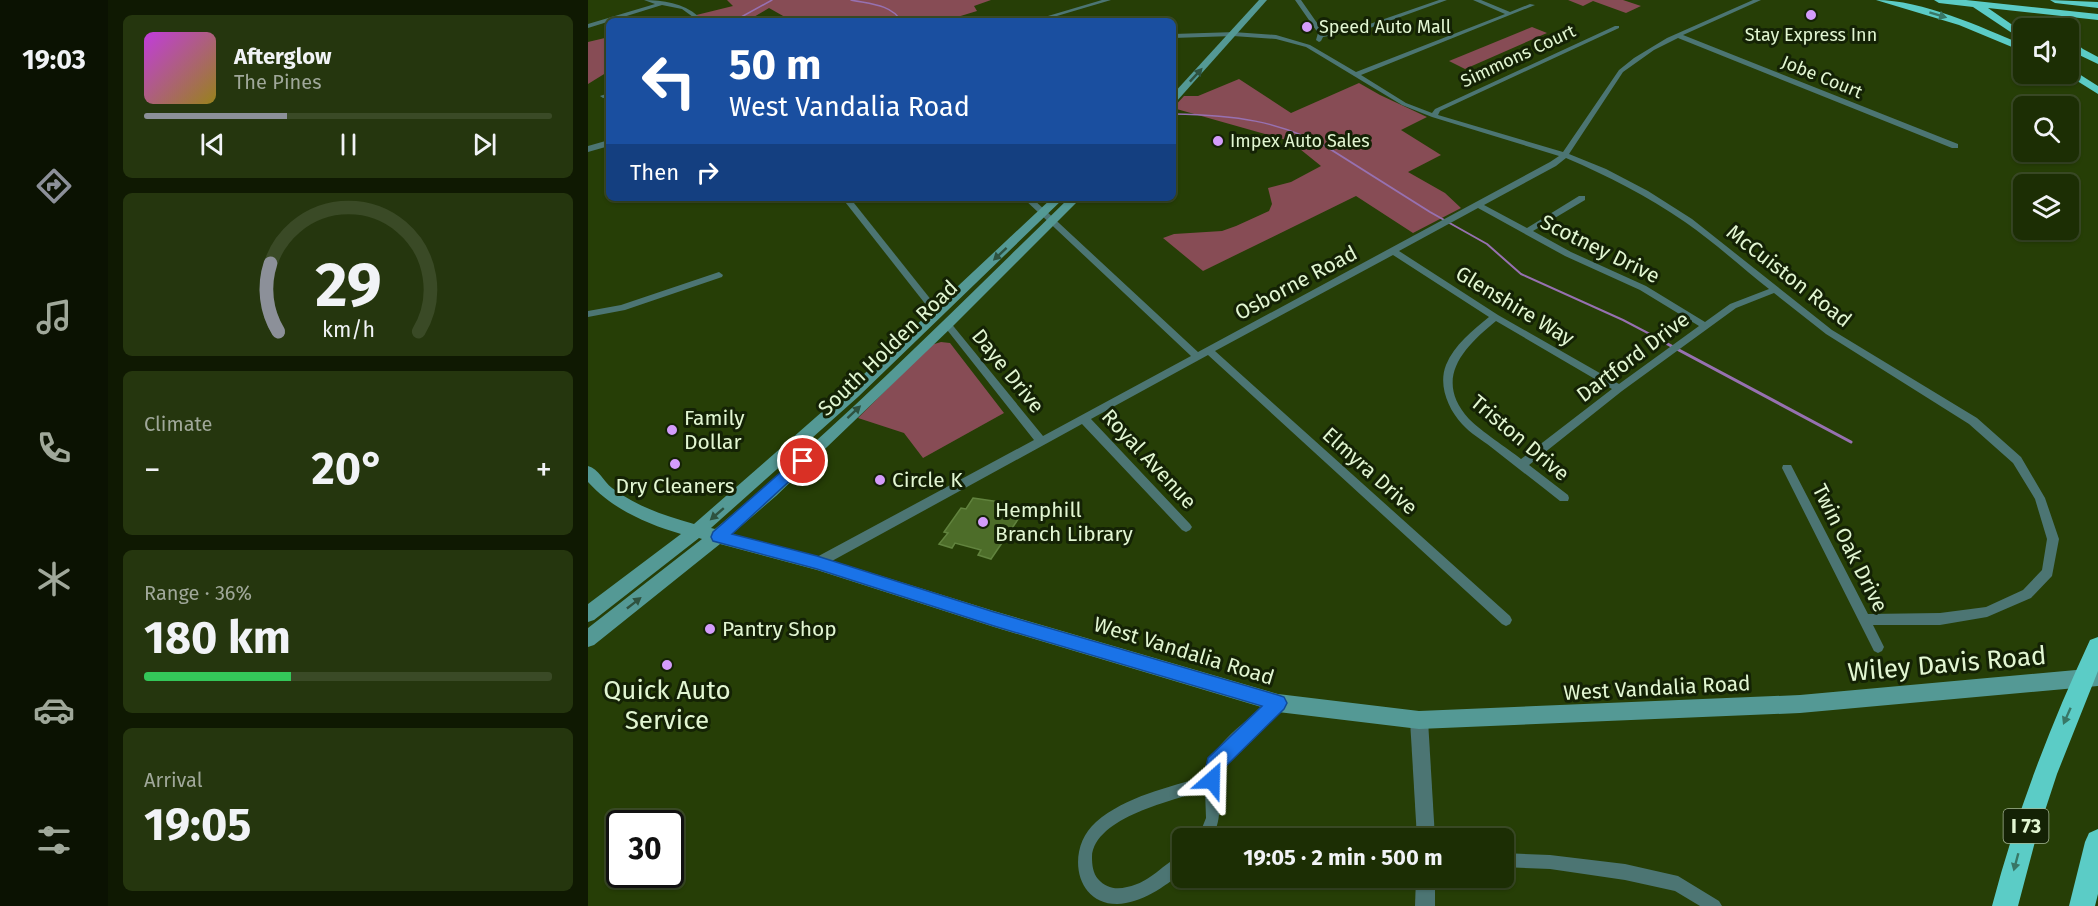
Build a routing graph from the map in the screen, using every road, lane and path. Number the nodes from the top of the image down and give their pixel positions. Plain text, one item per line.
1 (647, 0) edge
2 (1108, 0) edge
3 (1252, 0) edge
4 (1263, 0) edge
5 (1298, 0) edge
6 (1444, 0) edge
7 (1476, 0) edge
8 (1758, 0) edge
9 (1881, 0) edge
10 (1939, 0) edge
11 (1970, 0) edge
12 (1991, 0) edge
13 (2055, 0) edge
14 (663, 3) junction
15 (1532, 5) dead end
16 (2098, 5) edge
17 (2098, 11) edge
18 (1510, 14) junction
19 (695, 16) dead end
20 (614, 18) edge
21 (1045, 18) edge
22 (606, 20) edge
23 (2098, 20) edge
24 (588, 26) edge
25 (2079, 26) edge
26 (1617, 27) dead end
27 (2013, 30) edge
28 (1221, 34) junction
29 (1233, 34) junction
30 (1322, 35) junction
31 (1176, 36) edge
32 (1679, 36) junction
33 (2013, 44) edge
34 (1308, 46) junction
35 (2079, 51) edge
36 (2098, 61) edge
37 (1355, 75) junction
38 (2079, 79) edge
39 (1176, 83) edge
40 (2098, 91) edge
41 (1176, 97) edge
42 (1434, 116) junction
43 (606, 144) edge
44 (1955, 146) dead end
45 (588, 149) edge
46 (1565, 156) junction
47 (1581, 198) dead end
48 (848, 201) edge
49 (1030, 201) edge
50 (1056, 201) edge
51 (1070, 201) edge
52 (1478, 205) junction
53 (1046, 217) junction
54 (1526, 232) junction
55 (1393, 251) junction
56 (719, 275) dead end
57 (1774, 290) junction
58 (588, 314) edge
59 (1495, 317) junction
60 (942, 319) junction
61 (1705, 326) junction
62 (1208, 350) junction
63 (1197, 356) junction
64 (1619, 389) junction
65 (1084, 418) junction
66 (1041, 441) junction
67 (1521, 465) junction
68 (1787, 468) dead end
69 (588, 472) edge
70 (1564, 498) dead end
71 (1186, 526) dead end
72 (698, 530) junction
73 (718, 537) junction
74 (817, 563) junction
75 (588, 614) edge
76 (1506, 620) dead end
77 (1864, 620) junction
78 (588, 639) edge
79 (1878, 646) dead end
80 (2098, 647) edge
81 (2098, 677) edge
82 (1278, 703) junction
83 (1800, 704) joint
84 (1419, 720) junction
85 (1212, 780) junction
86 (1210, 828) edge
87 (1425, 828) edge
88 (2098, 842) edge
89 (1514, 860) edge
90 (1172, 870) edge
91 (1426, 888) edge
92 (1425, 906) edge
93 (1714, 906) edge
94 (2005, 906) edge
95 (2082, 906) edge

1 - 14 street
2 - 21 street
3 - 28 main road
4 - 29 main road
5 - 30 street
6 - 30 street
7 - 18 street
8 - 32 street, Osborne Road
9 -> 33 highway
10 - 23 highway
11 - 27 highway
12 - 17 highway
13 - 16 highway
14 - 19 street
14 - 20 street
15 - 18 street
18 - 37 street
22 - 24 street
23 - 25 highway
26 - 42 street, Simmons Court
28 - 29 street
28 - 31 street
28 - 39 main road
29 - 34 street, McCuiston Road
41 -> 29 main road
30 - 34 street
32 - 44 street, Jobe Court
32 - 46 street, Osborne Road
34 - 37 street, McCuiston Road
35 - 36 highway
37 - 42 street, McCuiston Road
38 - 40 highway
42 - 46 street, McCuiston Road
43 - 45 street
46 - 52 street, Osborne Road
46 - 57 street, McCuiston Road
47 - 54 street
48 - 60 street, Daye Drive
49 - 53 street
50 - 53 main road, South Holden Road
51 - 53 main road, South Holden Road
52 - 54 street, Scotney Drive
52 - 55 street, Osborne Road
53 - 60 main road, South Holden Road
53 - 63 street
54 - 61 street, Scotney Drive
55 - 59 street, Glenshire Way
55 - 62 street, Osborne Road
56 - 58 street
57 - 61 street, Dartford Drive
57 - 77 street, McCuiston Road
59 - 64 street, Glenshire Way
59 - 67 street, Triston Drive
60 - 66 street, Daye Drive
60 -> 72 main road, South Holden Road
73 -> 60 main road, South Holden Road
61 - 64 street, Dartford Drive
62 - 63 street, Osborne Road
62 - 76 street, Elmyra Drive
63 - 65 street, Osborne Road
64 - 67 street, Dartford Drive
65 - 66 street, Osborne Road
65 - 71 street, Royal Avenue
66 - 74 street, Osborne Road
67 - 70 street, Triston Drive
68 - 77 street, Twin Oak Drive
69 - 72 main road, West Vandalia Road
72 - 73 main road, West Vandalia Road
72 - 75 main road, South Holden Road
73 - 74 main road, West Vandalia Road
78 -> 73 main road, South Holden Road
74 - 82 main road, West Vandalia Road
77 - 79 street, Twin Oak Drive
80 -> 94 highway, I 73
81 - 83 main road, Wiley Davis Road
82 - 84 main road, West Vandalia Road
82 - 85 street
83 - 84 main road, West Vandalia Road
84 - 87 street
85 - 86 street
85 - 90 street
88 - 95 highway
89 - 93 street
91 - 92 street

